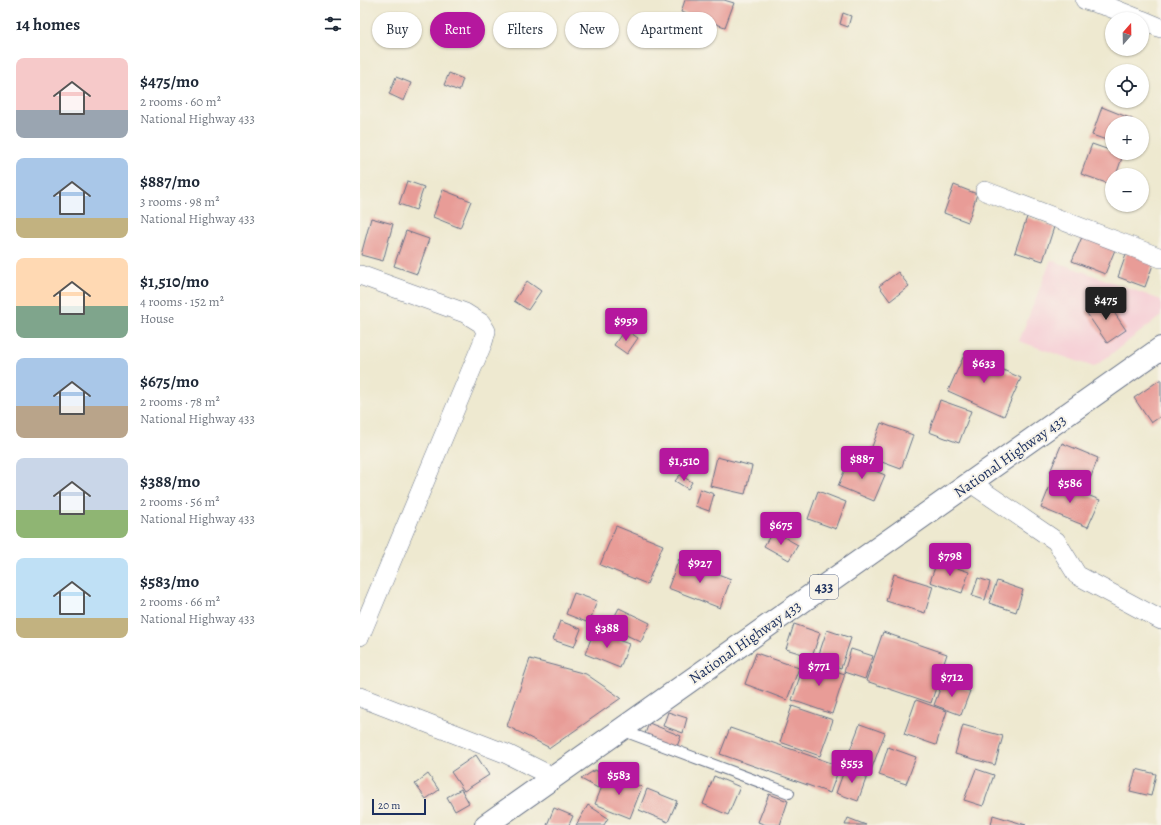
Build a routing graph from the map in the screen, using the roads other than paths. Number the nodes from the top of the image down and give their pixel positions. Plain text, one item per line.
1 (1085, 0) edge
2 (1122, 12) edge
3 (1149, 23) edge
4 (1161, 28) edge
5 (985, 191) dead end
6 (1161, 258) edge
7 (360, 275) edge
8 (1161, 348) edge
9 (971, 484) junction
10 (1161, 620) edge
11 (360, 636) edge
12 (360, 697) edge
13 (621, 730) junction
14 (553, 777) junction
15 (789, 793) dead end
16 (486, 825) edge

1 - 2 street
3 - 4 street
5 - 6 street
7 - 11 street
8 - 9 main road, National Highway 433 / 433
9 - 10 street
9 - 13 main road, National Highway 433 / 433
12 - 14 street
13 - 14 main road, National Highway 433 / 433
13 - 15 lane
14 - 16 main road, National Highway 433 / 433

